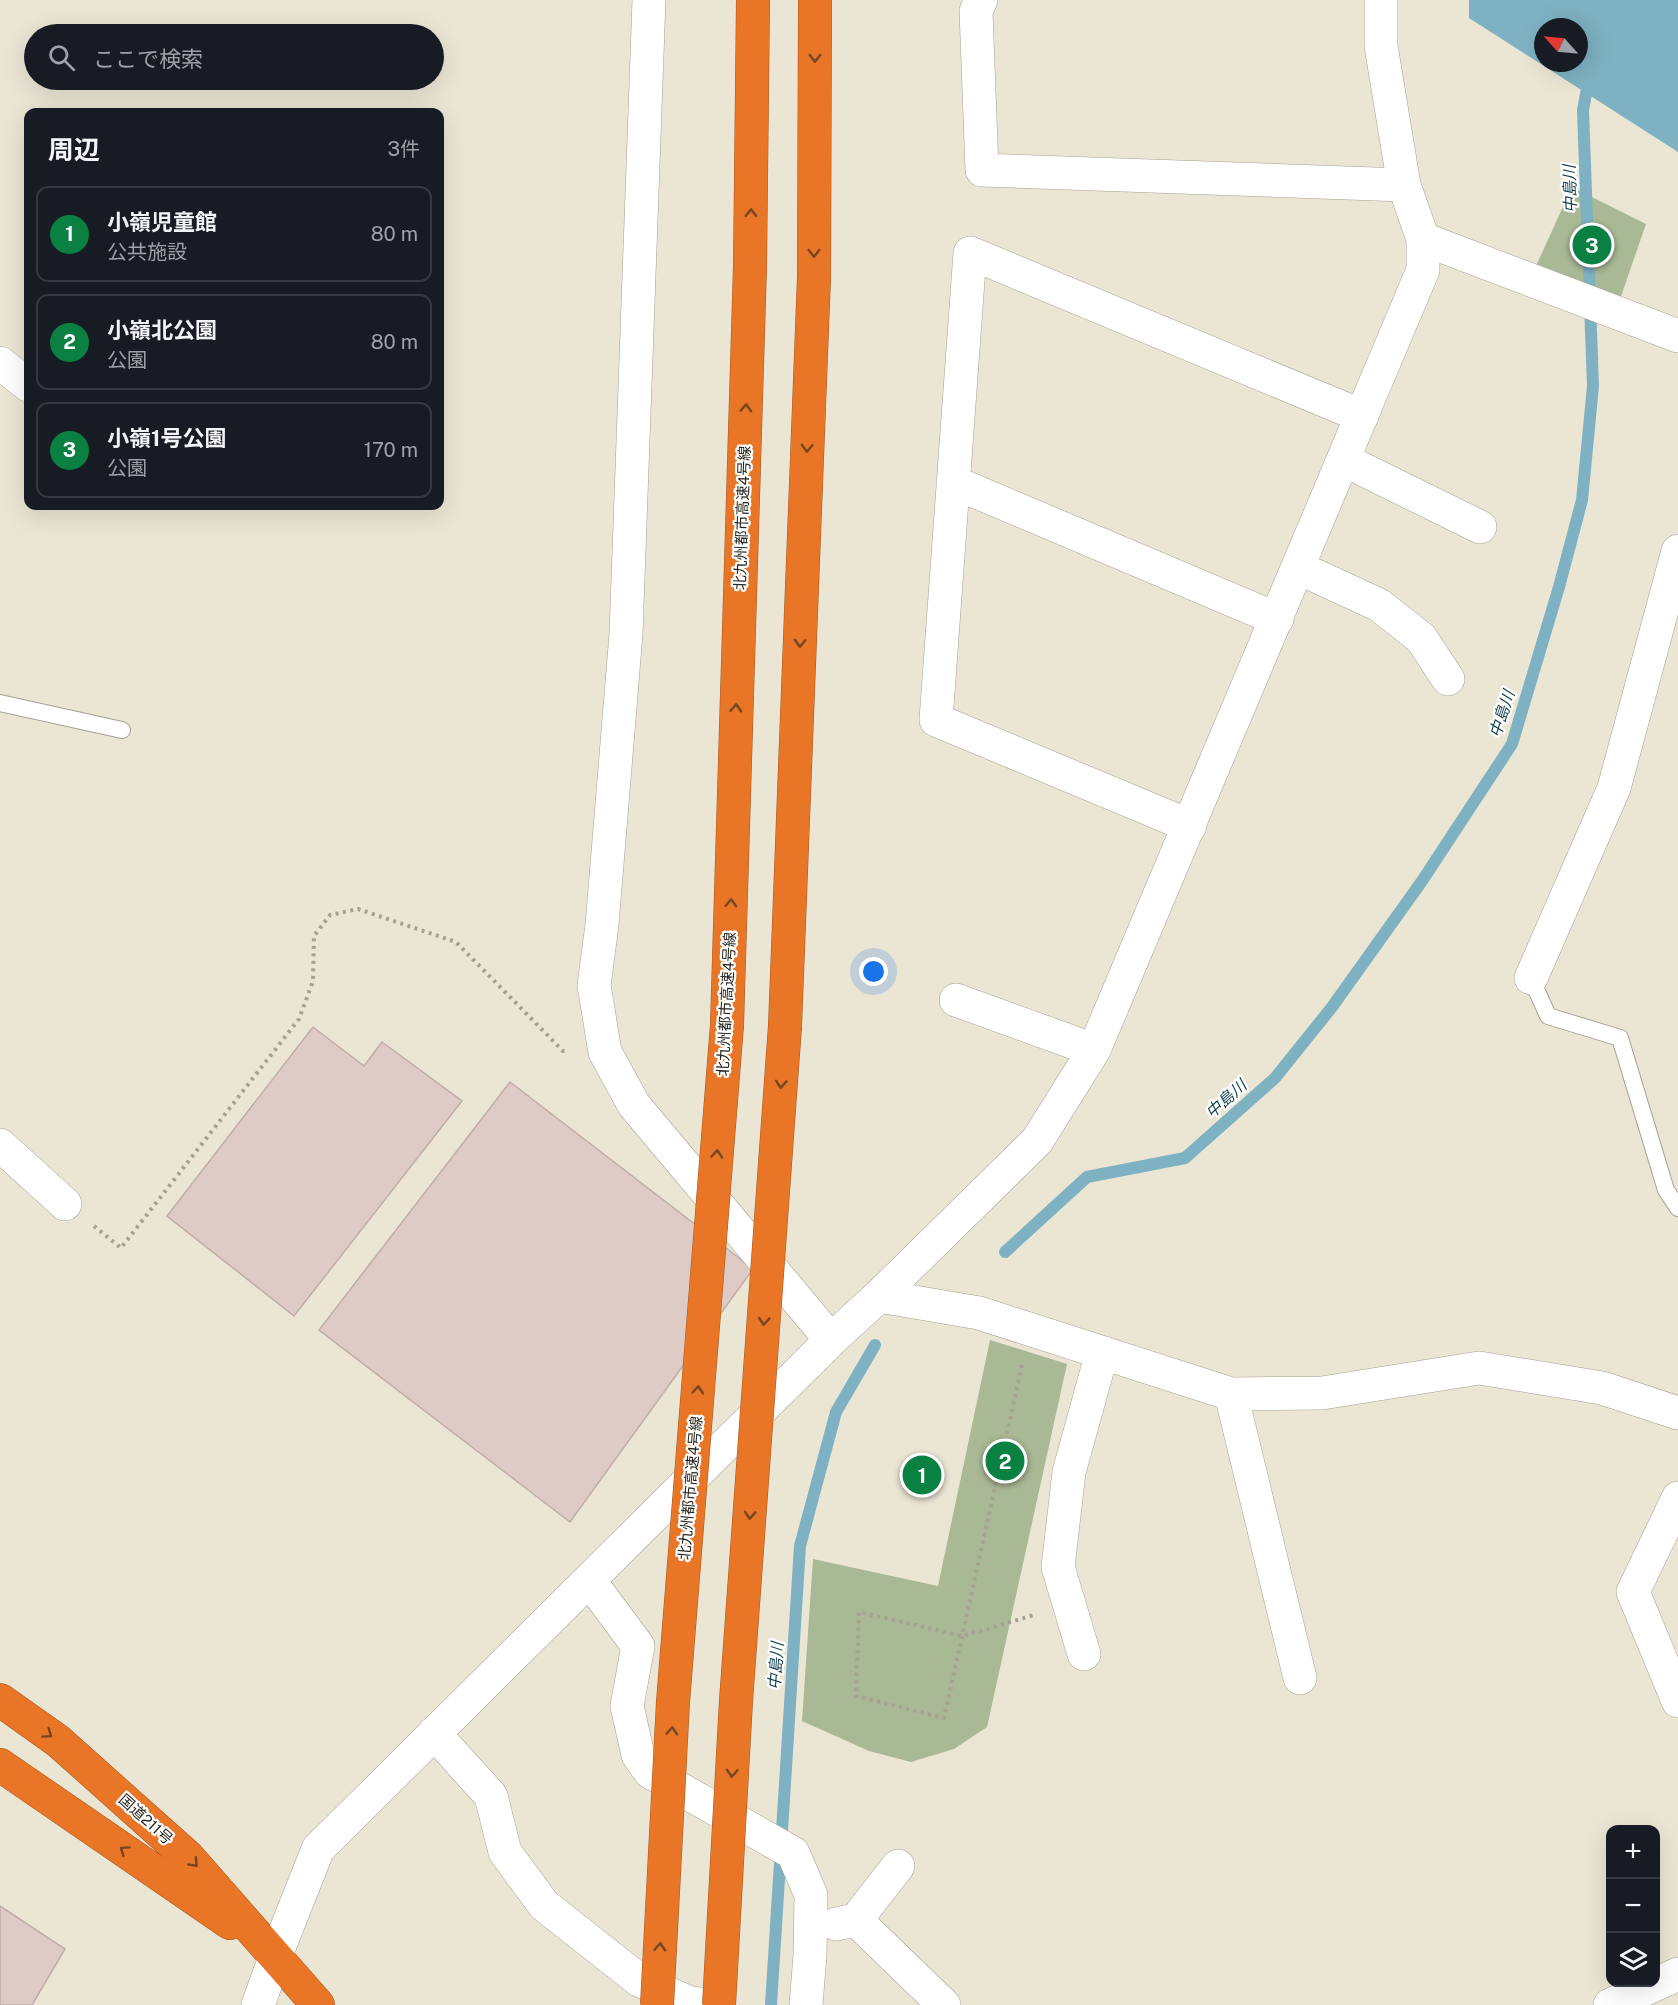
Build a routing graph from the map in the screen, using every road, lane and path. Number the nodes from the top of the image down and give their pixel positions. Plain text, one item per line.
1 (649, 0) edge
2 (753, 0) edge
3 (815, 0) edge
4 (981, 0) edge
5 (1381, 0) edge
6 (1404, 185) junction
7 (1423, 239) junction
8 (1678, 336) edge
9 (0, 363) edge
10 (24, 382) edge
11 (1362, 416) junction
12 (1344, 460) junction
13 (953, 482) junction
14 (1480, 526) dead end
15 (1678, 551) edge
16 (1299, 568) junction
17 (1277, 619) junction
18 (1448, 679) dead end
19 (0, 703) edge
20 (122, 730) dead end
21 (1190, 826) junction
22 (1531, 978) joint
23 (956, 999) dead end
24 (1094, 1050) junction
25 (605, 1052) junction
26 (0, 1145) edge
27 (65, 1204) joint
28 (1678, 1208) edge
29 (879, 1296) junction
30 (1029, 1329) junction
31 (831, 1340) junction
32 (1102, 1353) junction
33 (1231, 1394) junction
34 (1678, 1413) edge
35 (1678, 1498) edge
36 (589, 1580) junction
37 (1070, 1605) junction
38 (963, 1636) junction
39 (1084, 1654) dead end
40 (1300, 1678) dead end
41 (0, 1700) edge
42 (1678, 1701) edge
43 (434, 1733) junction
44 (0, 1765) edge
45 (897, 1866) dead end
46 (856, 1920) junction
47 (811, 1928) junction
48 (276, 1955) junction
49 (1678, 1974) edge
50 (258, 2005) edge
51 (318, 2005) edge
52 (657, 2005) edge
53 (707, 2005) edge
54 (720, 2005) edge
55 (806, 2005) edge
56 (944, 2005) edge
57 (1610, 2005) edge

1 - 25 street
52 -> 2 highway, 北九州都市高速4号線, bridge
3 -> 54 highway, bridge
4 - 6 street
5 - 6 street
6 - 7 street
7 - 8 street
7 - 11 street
9 - 10 street
11 - 12 street
11 - 13 street
12 - 14 street
12 - 16 street
13 - 17 street
13 - 21 street
15 - 22 street
16 - 17 street
16 - 18 street
17 - 21 street
19 - 20 lane
21 - 24 street
22 - 28 lane
23 - 24 street
24 - 29 street
25 - 27 path
25 - 31 street
26 - 27 street
29 - 30 street
29 - 31 street
30 - 32 street
30 - 38 path
31 - 36 street
32 - 33 street
32 - 37 street
33 - 34 street
33 - 40 street
35 - 42 street
36 - 43 street
36 - 47 street
37 - 38 path
37 - 39 street
38 - 38 path
41 -> 48 highway, 国道211号
43 - 48 street
43 - 53 street
48 -> 44 highway, 国道211号
45 - 46 street
46 - 47 street
46 - 56 street
47 - 55 street
48 - 50 street
48 - 51 highway, 国道211号
49 - 57 street

